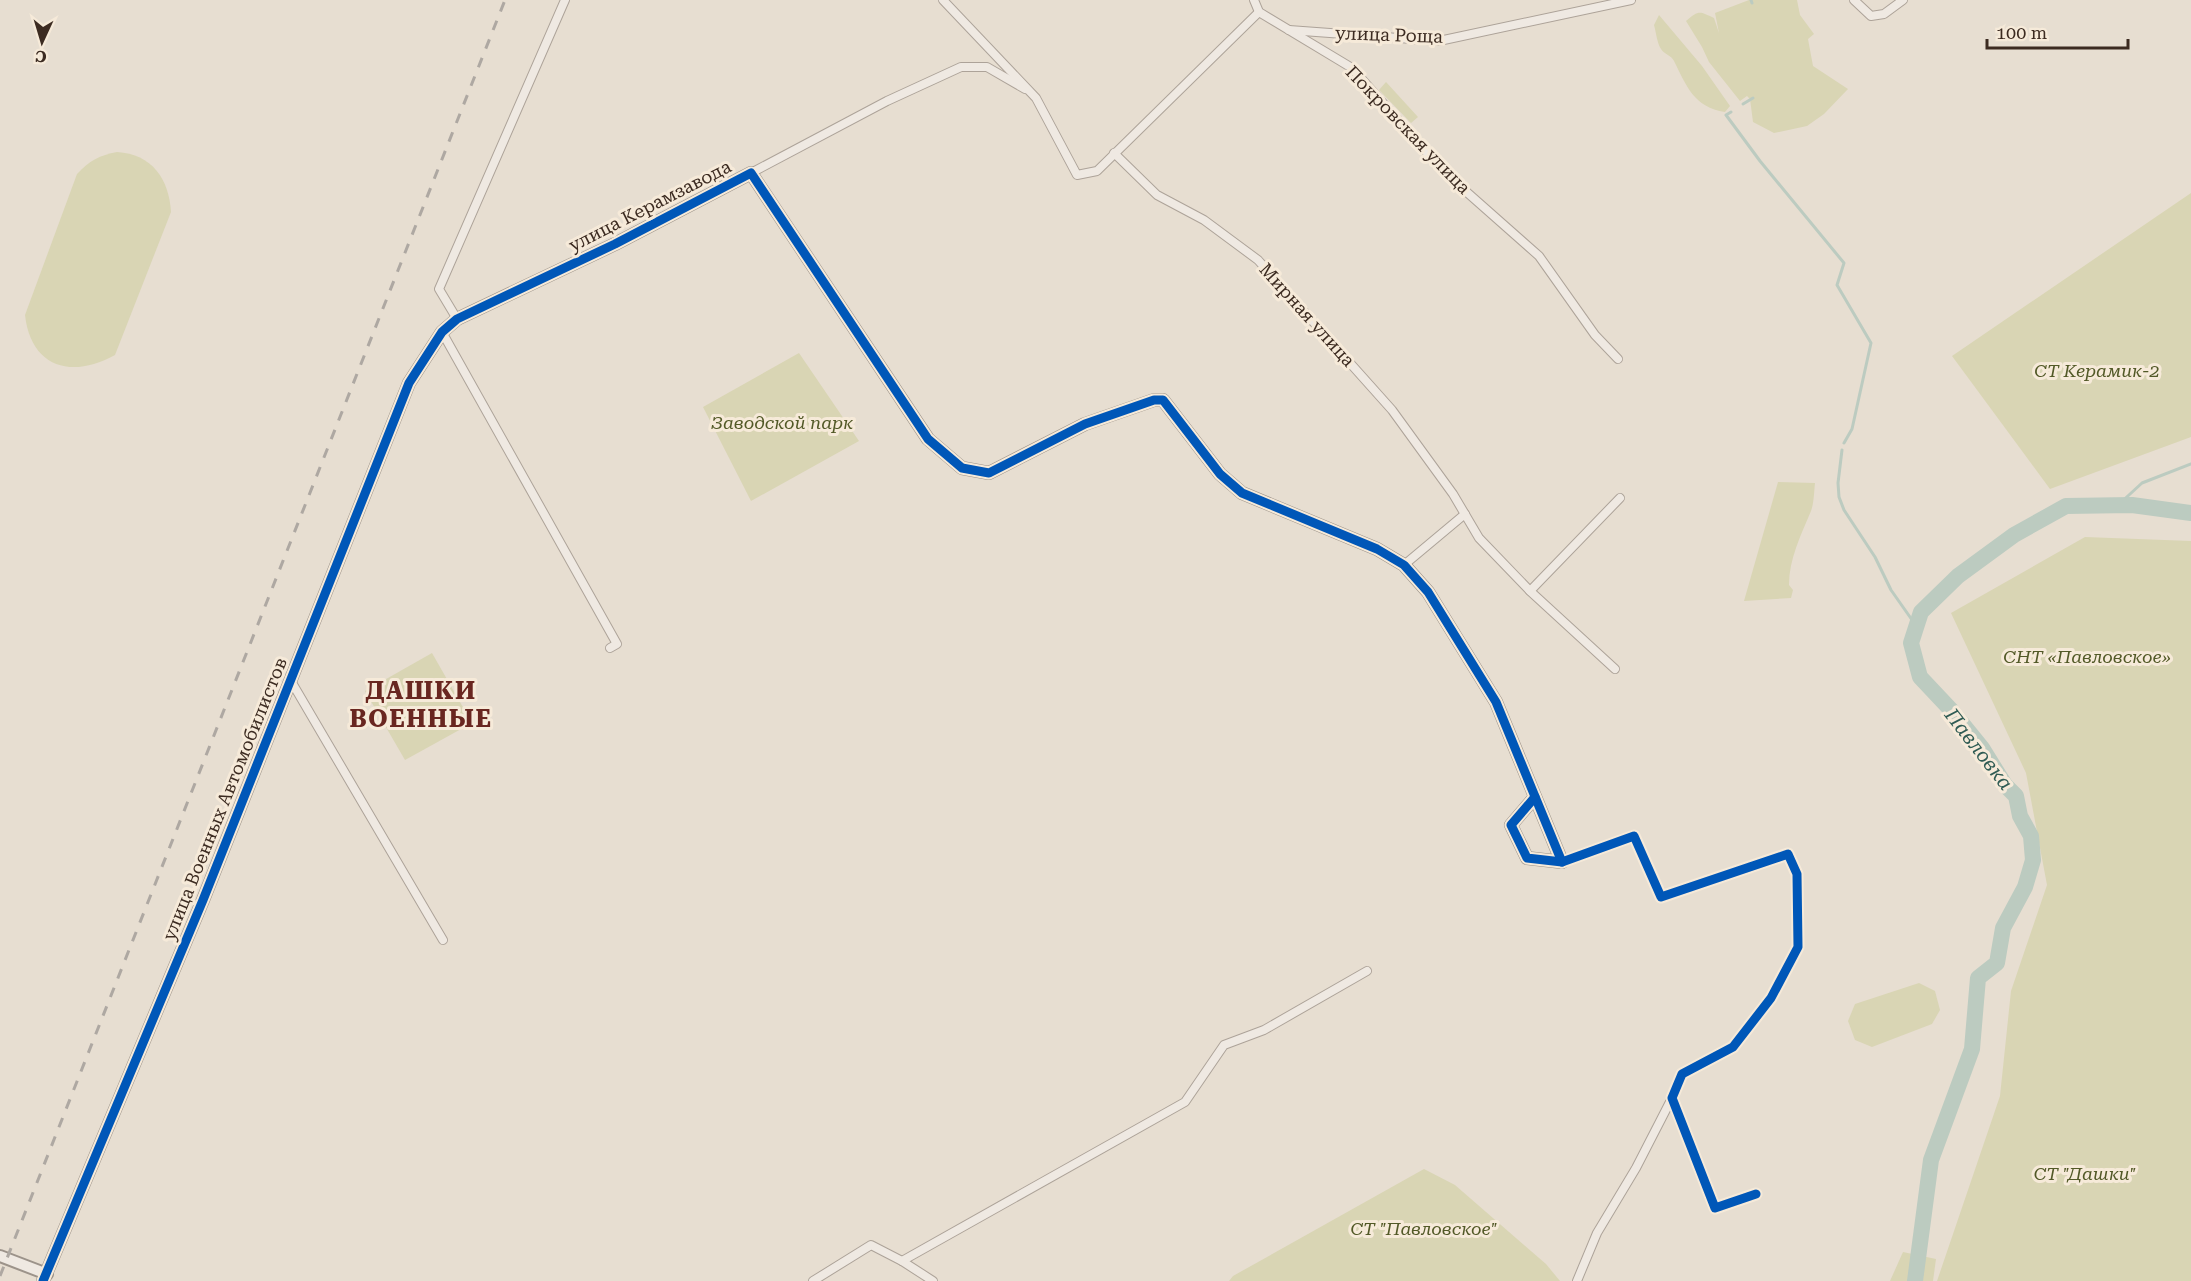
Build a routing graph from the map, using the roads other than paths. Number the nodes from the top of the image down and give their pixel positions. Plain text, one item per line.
1 (565, 0) edge
2 (944, 0) edge
3 (1254, 0) edge
4 (1631, 0) edge
5 (1854, 0) edge
6 (1903, 0) edge
7 (1260, 12) junction
8 (1286, 30) junction
9 (1031, 92) junction
10 (1114, 153) junction
11 (752, 173) junction
12 (457, 319) junction
13 (442, 332) junction
14 (1618, 360) dead end
15 (1620, 498) dead end
16 (1465, 514) junction
17 (1404, 565) junction
18 (1530, 591) junction
19 (609, 648) dead end
20 (1615, 669) dead end
21 (291, 681) junction
22 (1535, 797) junction
23 (1562, 862) junction
24 (443, 940) dead end
25 (1367, 971) dead end
26 (1672, 1098) junction
27 (1756, 1194) dead end
28 (0, 1256) edge
29 (902, 1262) junction
30 (45, 1277) edge
31 (813, 1281) edge
32 (933, 1281) edge
33 (1577, 1281) edge

1 - 12 street
2 - 9 street
3 - 7 street, Покровская улица
4 - 8 street, улица Роща
5 - 6 street
7 - 8 street, Покровская улица
7 - 10 street
8 - 14 street, Покровская улица
9 - 10 street
9 - 11 street, улица Керамзавода
10 - 16 street, Мирная улица
11 - 12 street, улица Керамзавода
11 - 17 street, улица Керамзавода
12 - 13 street, улица Керамзавода
13 - 19 street
13 - 21 street, улица Военных Автомобилистов
15 - 18 street
16 - 17 street
16 - 18 street, Мирная улица
17 - 22 street
18 - 20 street, Мирная улица
21 - 24 street
21 - 30 street, улица Военных Автомобилистов
22 - 23 street
22 - 23 street
23 - 26 street
25 - 29 street
26 - 27 street
26 - 33 street
28 - 30 street
29 - 31 street
29 - 32 street

